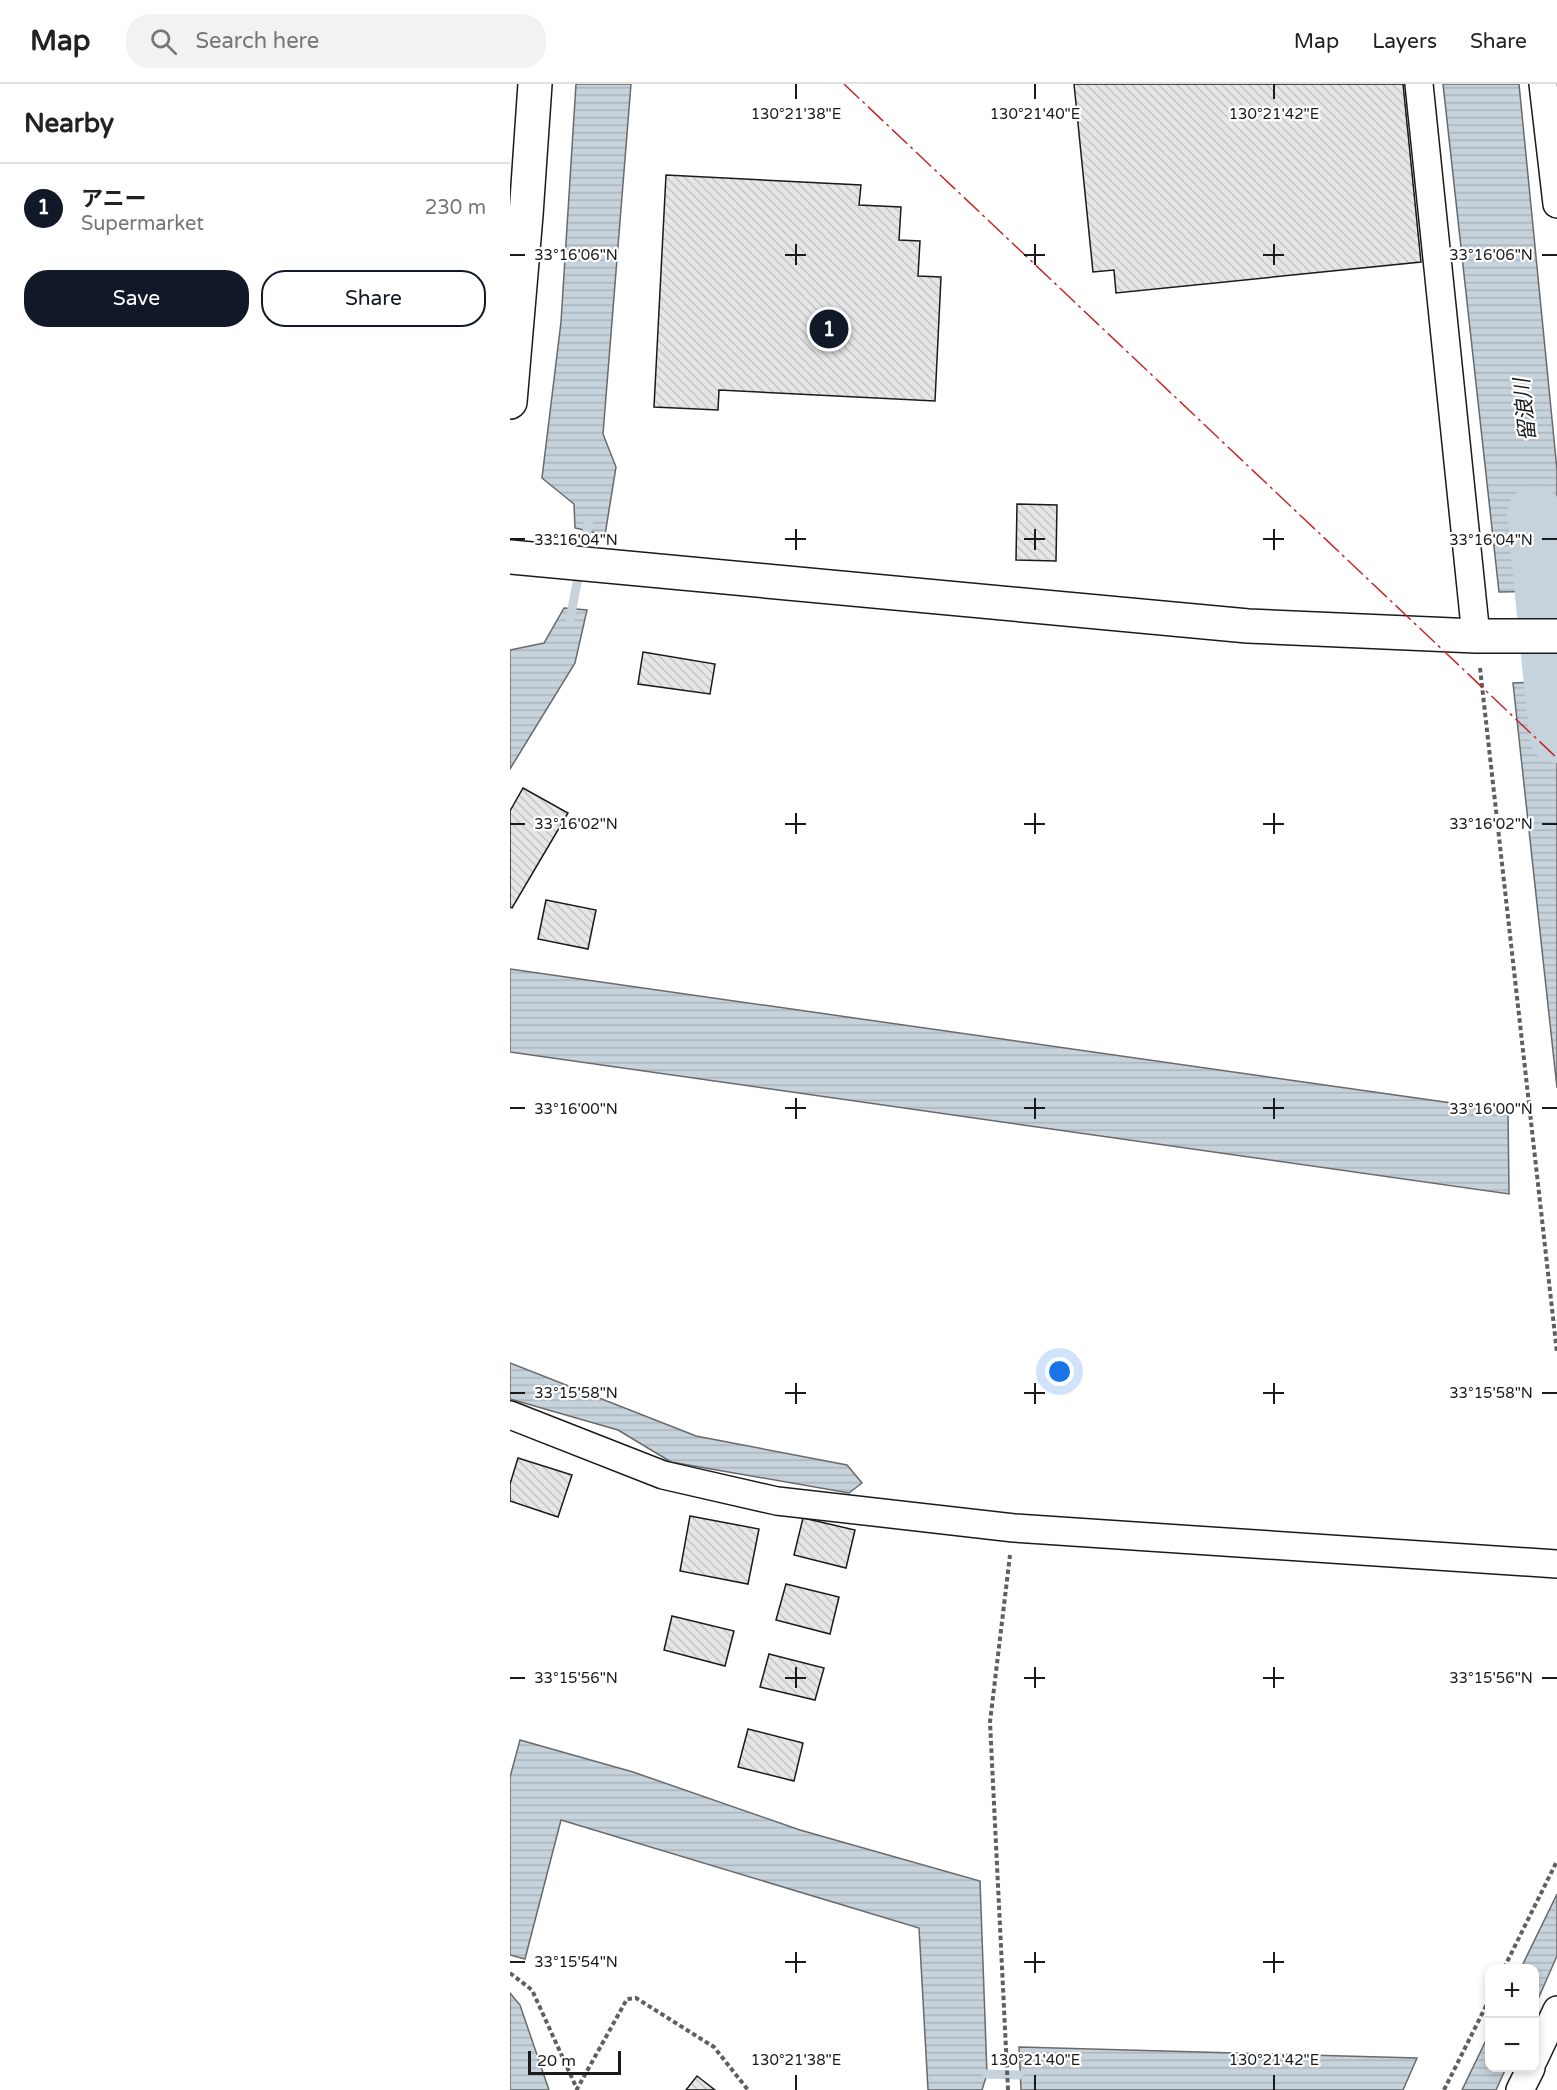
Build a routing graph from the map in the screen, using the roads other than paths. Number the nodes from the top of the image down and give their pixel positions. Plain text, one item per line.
1 (535, 84) edge
2 (1419, 84) edge
3 (1543, 84) edge
4 (1557, 204) edge
5 (510, 402) edge
6 (510, 557) edge
7 (1476, 636) junction
8 (1546, 636) edge
9 (510, 1415) edge
10 (1557, 1564) edge
11 (1557, 2010) edge
12 (1539, 2048) edge
13 (1529, 2072) edge
14 (1520, 2090) edge

1 - 5 main road
2 - 7 street
3 - 4 street
6 - 7 main road
7 - 8 main road
9 - 10 street
11 - 12 street
13 - 14 street

